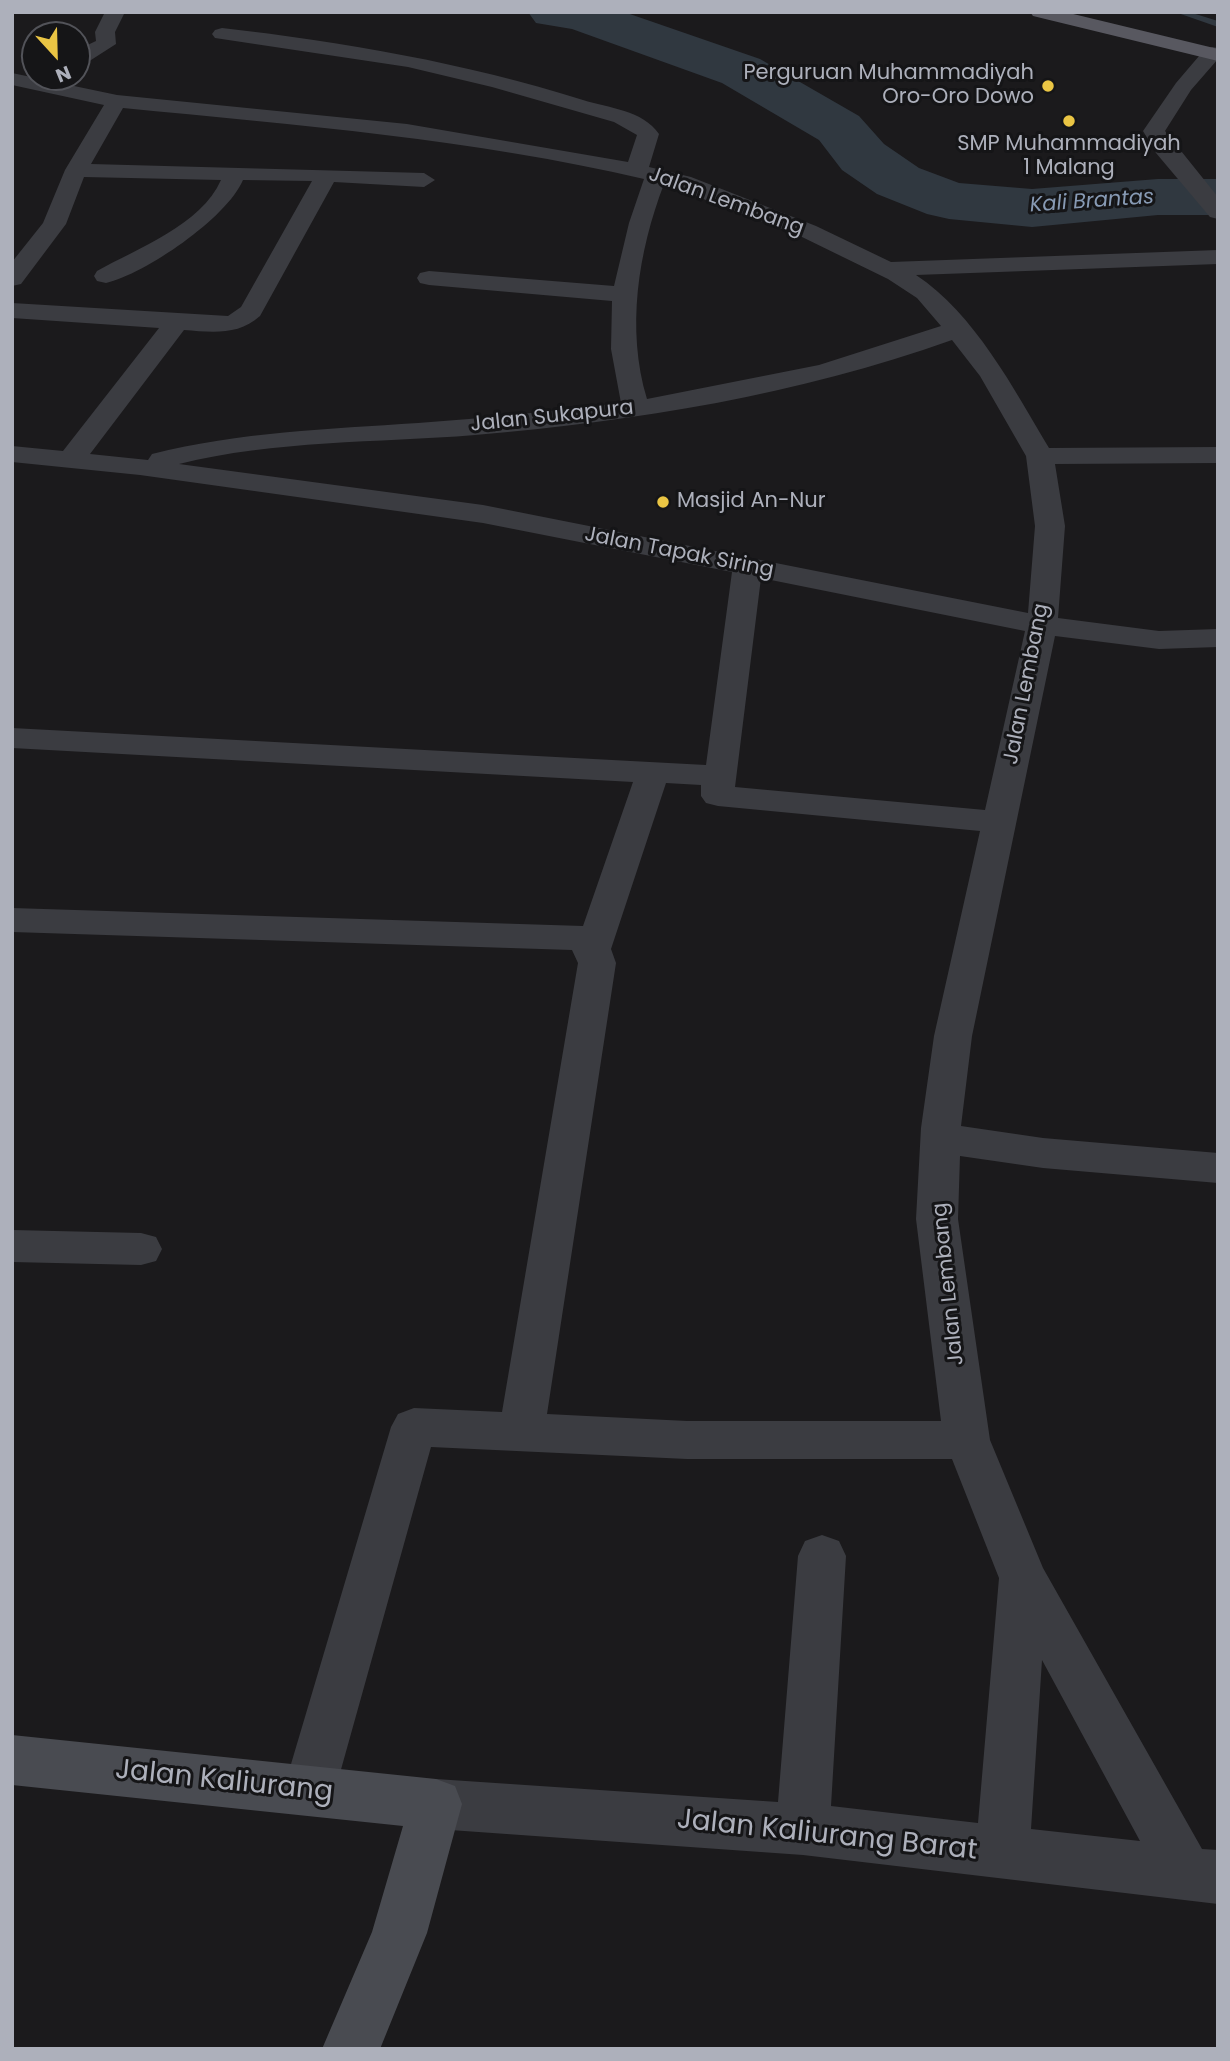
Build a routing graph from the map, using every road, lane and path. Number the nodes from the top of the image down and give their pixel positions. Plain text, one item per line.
1 (115, 12) edge
2 (1040, 12) edge
3 (222, 34) dead end
4 (91, 50) edge
5 (1215, 54) edge
6 (86, 91) edge
7 (117, 101) junction
8 (645, 140) junction
9 (599, 162) junction
10 (76, 170) junction
11 (235, 173) junction
12 (647, 173) junction
13 (327, 174) junction
14 (424, 180) dead end
15 (1218, 212) edge
16 (1218, 257) edge
17 (888, 269) junction
18 (106, 276) dead end
19 (429, 278) dead end
20 (12, 279) edge
21 (623, 294) junction
22 (12, 310) edge
23 (178, 321) junction
24 (957, 329) junction
25 (872, 359) junction
26 (980, 359) junction
27 (636, 409) junction
28 (12, 454) edge
29 (1218, 455) edge
30 (1040, 456) junction
31 (71, 459) junction
32 (140, 467) junction
33 (748, 566) junction
34 (1042, 625) junction
35 (1218, 638) edge
36 (12, 738) edge
37 (653, 773) junction
38 (718, 776) junction
39 (998, 822) junction
40 (12, 920) edge
41 (593, 949) junction
42 (942, 1138) junction
43 (1218, 1168) edge
44 (12, 1246) edge
45 (141, 1249) dead end
46 (521, 1433) junction
47 (967, 1440) junction
48 (822, 1556) dead end
49 (1023, 1578) junction
50 (12, 1760) edge
51 (309, 1791) junction
52 (436, 1804) junction
53 (803, 1829) junction
54 (1002, 1854) junction
55 (1202, 1875) edge
56 (351, 2049) edge

1 - 4 street
2 - 5 main road
3 - 8 street
5 - 15 street
6 - 7 street, Jalan Lembang
7 - 9 street, Jalan Lembang
7 - 10 street
8 - 9 street
8 - 12 street
9 - 12 street, Jalan Lembang
10 - 11 street
10 - 20 street
11 - 13 street
11 - 18 street
12 - 17 street, Jalan Lembang
12 - 21 street
13 - 14 street
13 - 23 street
16 - 17 street
17 - 24 street, Jalan Lembang
19 - 21 street
21 - 27 street
22 - 23 street
23 - 31 street
24 - 25 street, Jalan Sukapura
24 - 26 street, Jalan Lembang
25 - 26 street
25 - 27 street, Jalan Sukapura
26 - 30 street, Jalan Lembang
27 - 32 street, Jalan Sukapura
28 - 31 street, Jalan Tapak Siring
29 - 30 street
30 - 34 street, Jalan Lembang
31 - 32 street, Jalan Tapak Siring
32 - 33 street, Jalan Tapak Siring
33 - 34 street, Jalan Tapak Siring
33 - 38 street
34 - 35 street, Jalan Tapak Siring
34 - 39 street, Jalan Lembang
36 - 37 street
37 - 38 street
37 - 41 street
38 - 39 street
39 - 42 street, Jalan Lembang
40 - 41 street
41 - 46 street
42 - 43 street
42 - 47 street, Jalan Lembang
44 - 45 street
46 - 47 street
46 - 51 street
47 - 49 street, Jalan Lembang
48 - 53 street
49 - 54 street, Jalan Lembang
49 - 55 street, Jalan Lembang
50 - 51 main road, Jalan Kaliurang
51 - 52 main road, Jalan Kaliurang
52 - 53 street, Jalan Kaliurang Barat
52 - 56 main road
53 - 54 street, Jalan Kaliurang Barat
54 - 55 street, Jalan Kaliurang Barat

